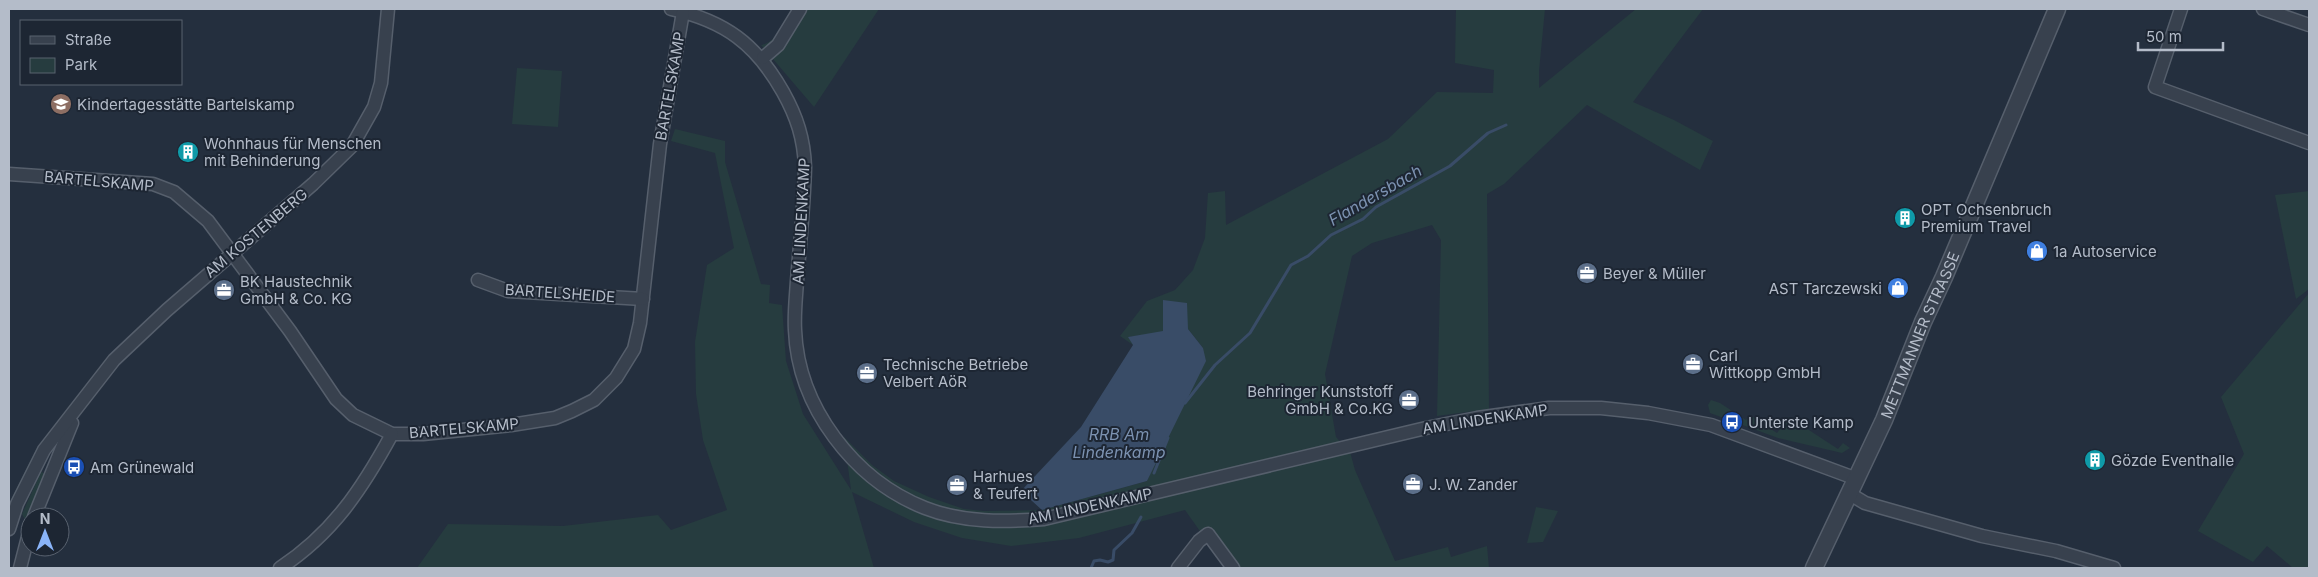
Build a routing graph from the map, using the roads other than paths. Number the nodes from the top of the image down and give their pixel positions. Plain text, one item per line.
1 (388, 9) edge
2 (800, 9) edge
3 (2057, 9) edge
4 (2182, 9) edge
5 (2263, 9) edge
6 (677, 10) edge
7 (2309, 25) edge
8 (762, 58) junction
9 (2309, 143) edge
10 (9, 174) edge
11 (231, 254) junction
12 (478, 280) dead end
13 (643, 299) junction
14 (82, 402) junction
15 (392, 434) junction
16 (1857, 478) junction
17 (1850, 494) junction
18 (38, 507) edge
19 (9, 529) edge
20 (280, 568) edge
21 (1178, 568) edge
22 (1233, 568) edge
23 (1814, 568) edge
24 (2114, 568) edge

1 - 11 street, AM KOSTENBERG
2 - 8 street
3 - 16 street, METTMANNER STRASSE
4 - 9 street
5 - 7 street
6 - 8 street, AM LINDENKAMP
6 - 13 street, BARTELSKAMP
8 - 16 street, AM LINDENKAMP
10 - 11 street, BARTELSKAMP
11 - 14 street, AM KOSTENBERG
11 - 15 street, BARTELSKAMP
12 - 13 street, BARTELSHEIDE
13 - 15 street, BARTELSKAMP
14 - 18 street, AM KOSTENBERG
14 - 19 street, AM KOSTENBERG
15 - 20 street
16 - 17 street, METTMANNER STRASSE
17 - 23 street, METTMANNER STRASSE
17 - 24 street
21 - 22 street

